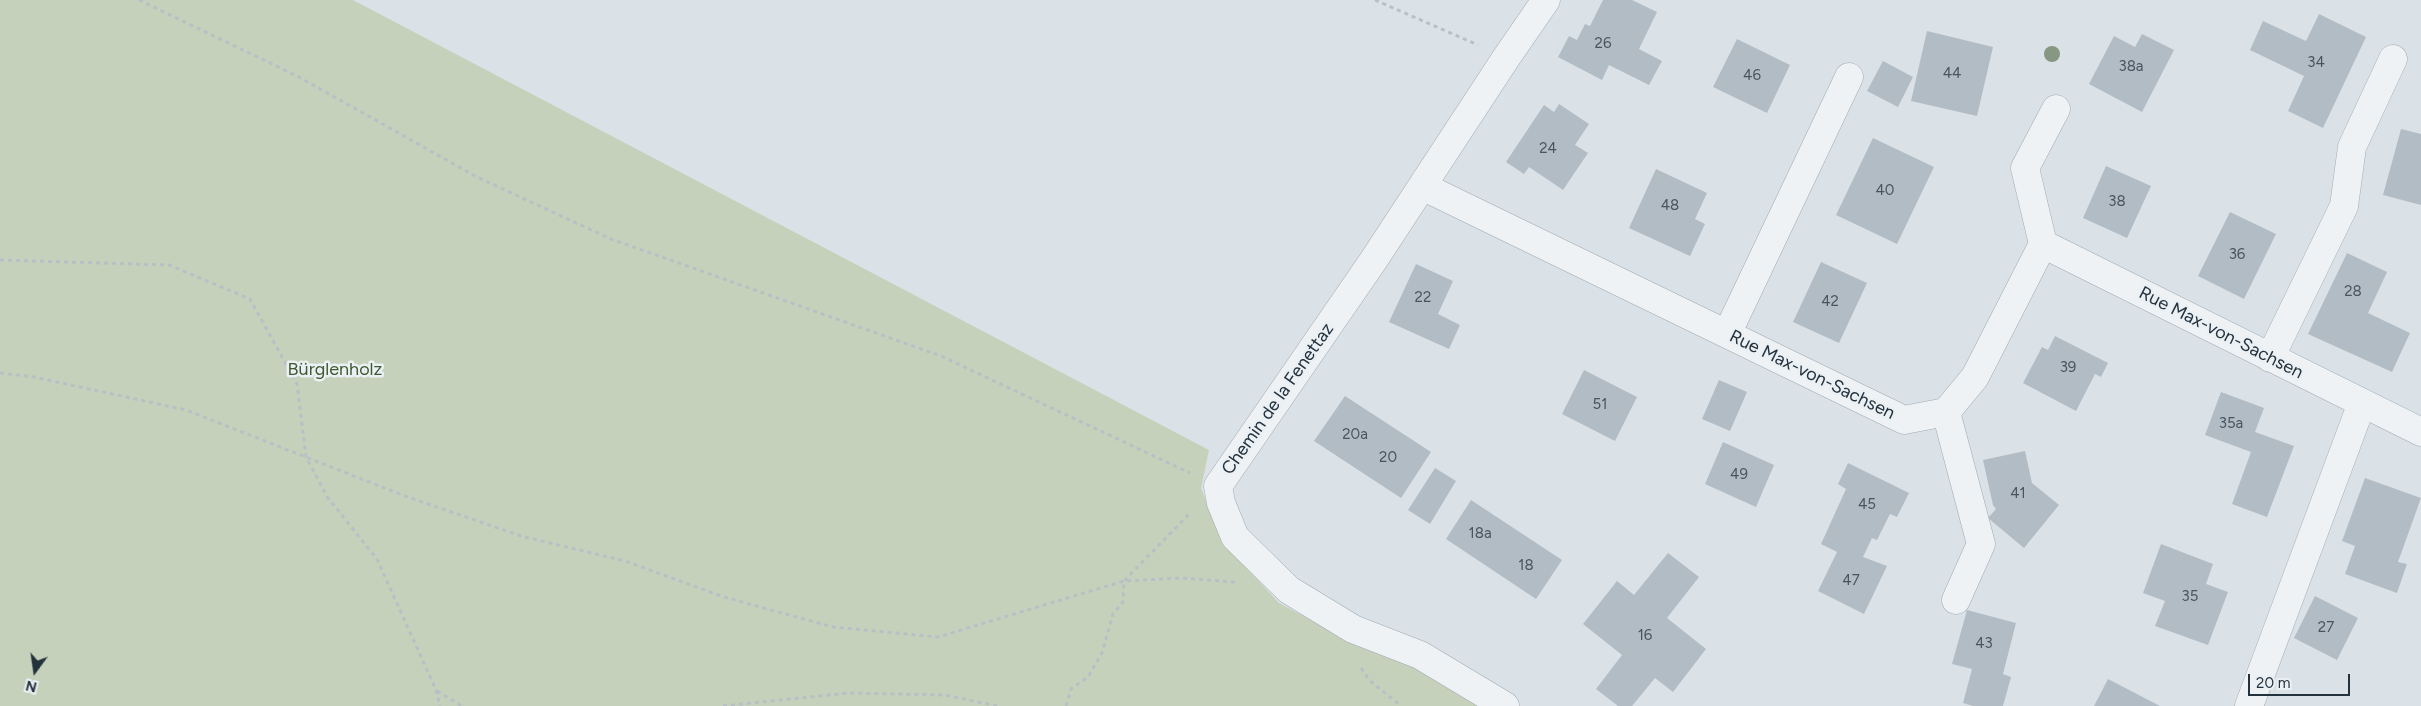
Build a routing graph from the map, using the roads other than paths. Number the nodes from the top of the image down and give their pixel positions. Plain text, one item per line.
1 (1546, 0) edge
2 (2393, 59) dead end
3 (1849, 77) dead end
4 (2056, 109) dead end
5 (1422, 186) junction
6 (2043, 244) junction
7 (1727, 334) junction
8 (2270, 358) junction
9 (2362, 403) junction
10 (1946, 412) junction
11 (2421, 432) edge
12 (1956, 600) dead end
13 (1505, 706) edge
14 (2249, 706) edge

1 - 5 street, Chemin de la Fenettaz
2 - 8 street
3 - 7 street
4 - 6 street
5 - 7 street, Rue Max-von-Sachsen
5 - 13 street, Chemin de la Fenettaz
6 - 8 street, Rue Max-von-Sachsen
6 - 10 street
7 - 10 street, Rue Max-von-Sachsen
8 - 9 street, Rue Max-von-Sachsen
9 - 11 street, Rue Max-von-Sachsen
9 - 14 street
10 - 12 street

